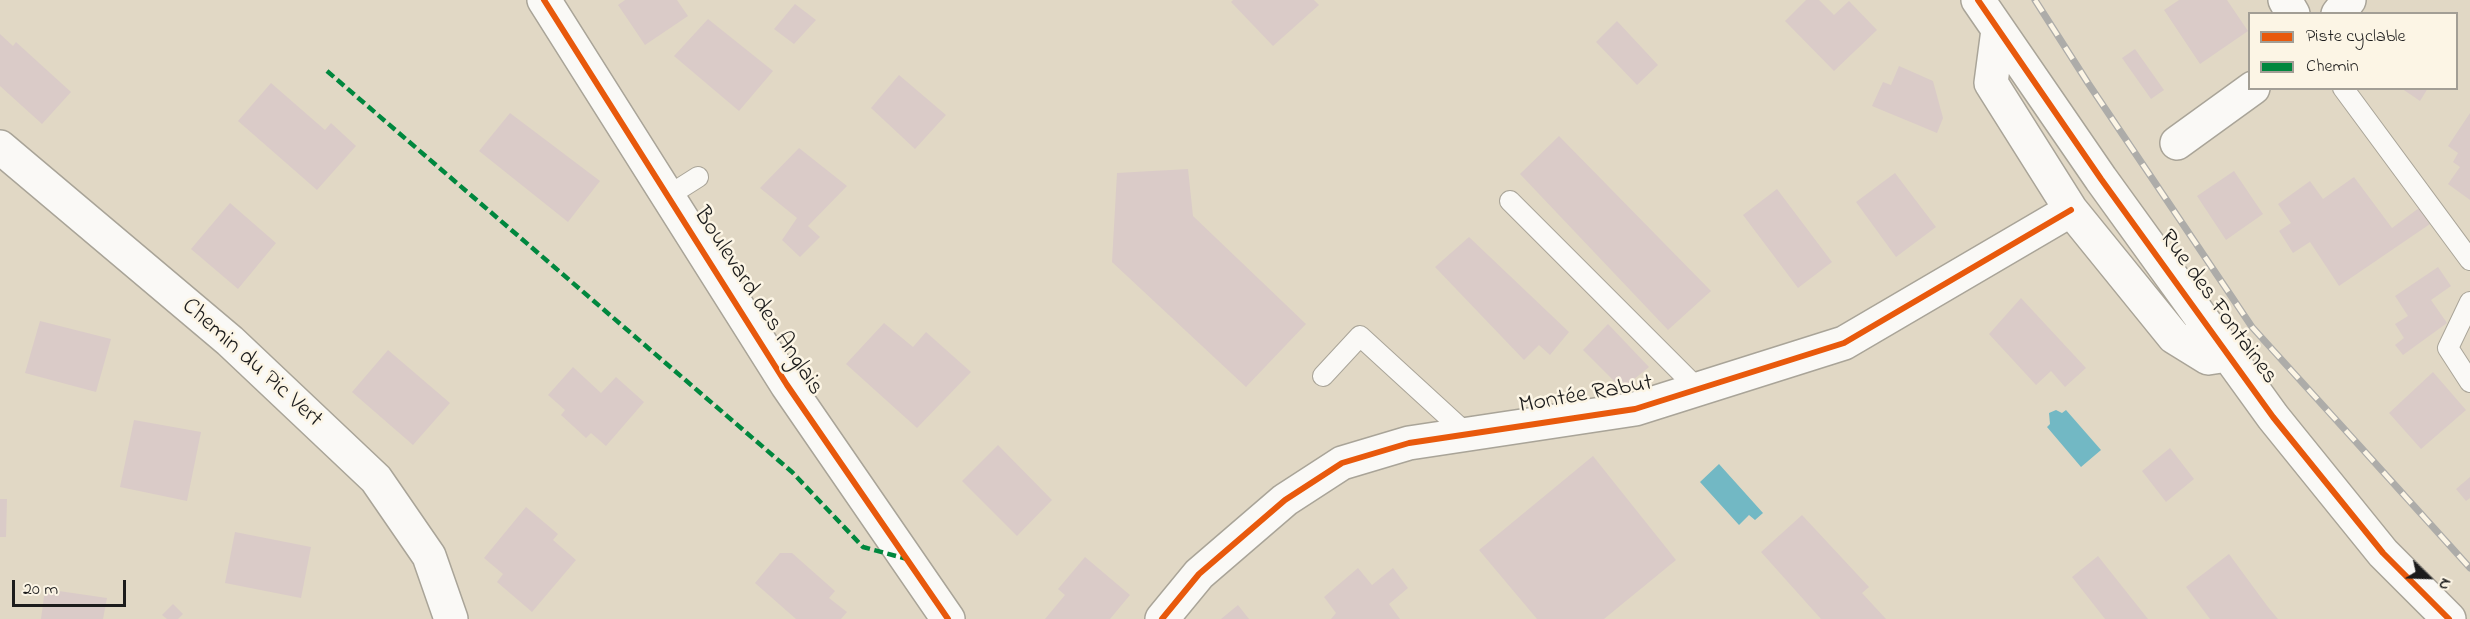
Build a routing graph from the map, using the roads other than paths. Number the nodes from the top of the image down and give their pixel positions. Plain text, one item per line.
1 (544, 0) edge
2 (1978, 0) edge
3 (2349, 0) edge
4 (2340, 12) edge
5 (1998, 30) junction
6 (2250, 90) edge
7 (2344, 90) edge
8 (2177, 143) dead end
9 (0, 147) edge
10 (698, 177) dead end
11 (668, 196) junction
12 (1510, 201) dead end
13 (2071, 210) junction
14 (2470, 260) edge
15 (2470, 302) edge
16 (2228, 355) junction
17 (1323, 376) dead end
18 (2470, 382) edge
19 (1698, 389) junction
20 (1467, 434) junction
21 (451, 619) edge
22 (948, 619) edge
23 (1162, 619) edge
24 (2449, 619) edge

1 - 11 street, Boulevard des Anglais
2 - 5 street, Rue des Fontaines
3 - 4 street
5 - 13 street
5 - 16 street, Rue des Fontaines
6 - 8 street
7 - 14 lane
9 - 21 street, Chemin du Pic Vert
10 - 11 lane
11 - 22 street, Boulevard des Anglais
12 - 19 lane
13 - 16 street
13 - 19 street, Montée Rabut
15 - 18 lane
16 - 24 street, Rue des Fontaines
17 - 20 lane
19 - 20 street, Montée Rabut
20 - 23 street, Montée Rabut

